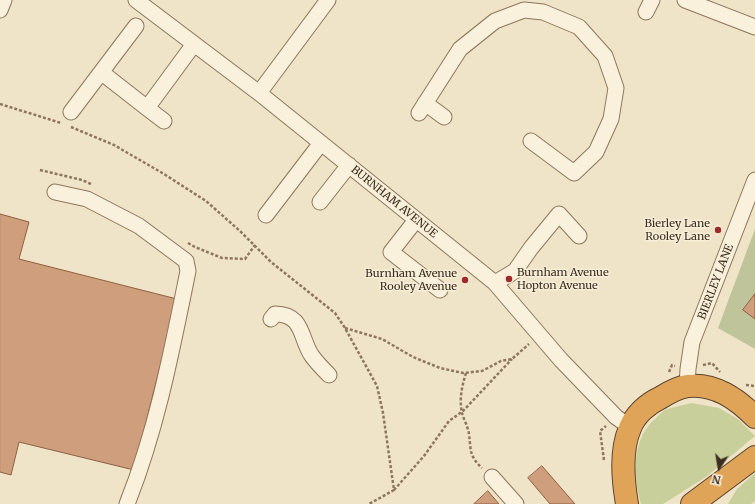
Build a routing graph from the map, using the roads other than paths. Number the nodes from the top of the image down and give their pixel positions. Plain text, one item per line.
1 (4, 0) edge
2 (328, 0) edge
3 (685, 0) edge
4 (139, 1) edge
5 (545, 6) edge
6 (0, 10) edge
7 (136, 26) dead end
8 (755, 27) edge
9 (194, 44) junction
10 (101, 72) junction
11 (259, 94) junction
12 (147, 108) junction
13 (444, 117) dead end
14 (68, 121) road end
15 (164, 121) dead end
16 (531, 141) dead end
17 (321, 143) junction
18 (349, 165) junction
19 (755, 180) edge
20 (55, 192) dead end
21 (320, 202) dead end
22 (266, 216) dead end
23 (416, 220) junction
24 (579, 236) dead end
25 (495, 283) junction
26 (440, 290) dead end
27 (271, 319) dead end
28 (329, 375) dead end
29 (687, 386) junction
30 (728, 394) junction
31 (755, 400) edge
32 (755, 417) edge
33 (630, 428) junction
34 (755, 456) edge
35 (492, 478) road end
36 (127, 504) edge
37 (516, 504) edge
38 (627, 504) edge
39 (692, 504) edge

1 - 6 street
2 - 11 street
3 - 8 street
4 - 9 street, BURNHAM AVENUE
5 - 13 street
5 - 16 street
7 - 10 street
9 - 11 street, BURNHAM AVENUE
9 - 12 street
10 - 12 street
10 - 14 street
11 - 17 street, BURNHAM AVENUE
12 - 15 street
17 - 18 street, BURNHAM AVENUE
17 - 22 street
18 - 21 street
18 - 23 street, BURNHAM AVENUE
19 - 29 street, BIERLEY LANE
20 - 36 street
23 - 25 street, BURNHAM AVENUE
23 - 26 street
24 - 25 street
25 - 33 street, BURNHAM AVENUE
27 - 28 street
29 - 30 highway
29 - 33 highway
30 - 31 highway
30 - 32 highway
33 - 38 highway
34 - 39 highway
35 - 37 street

